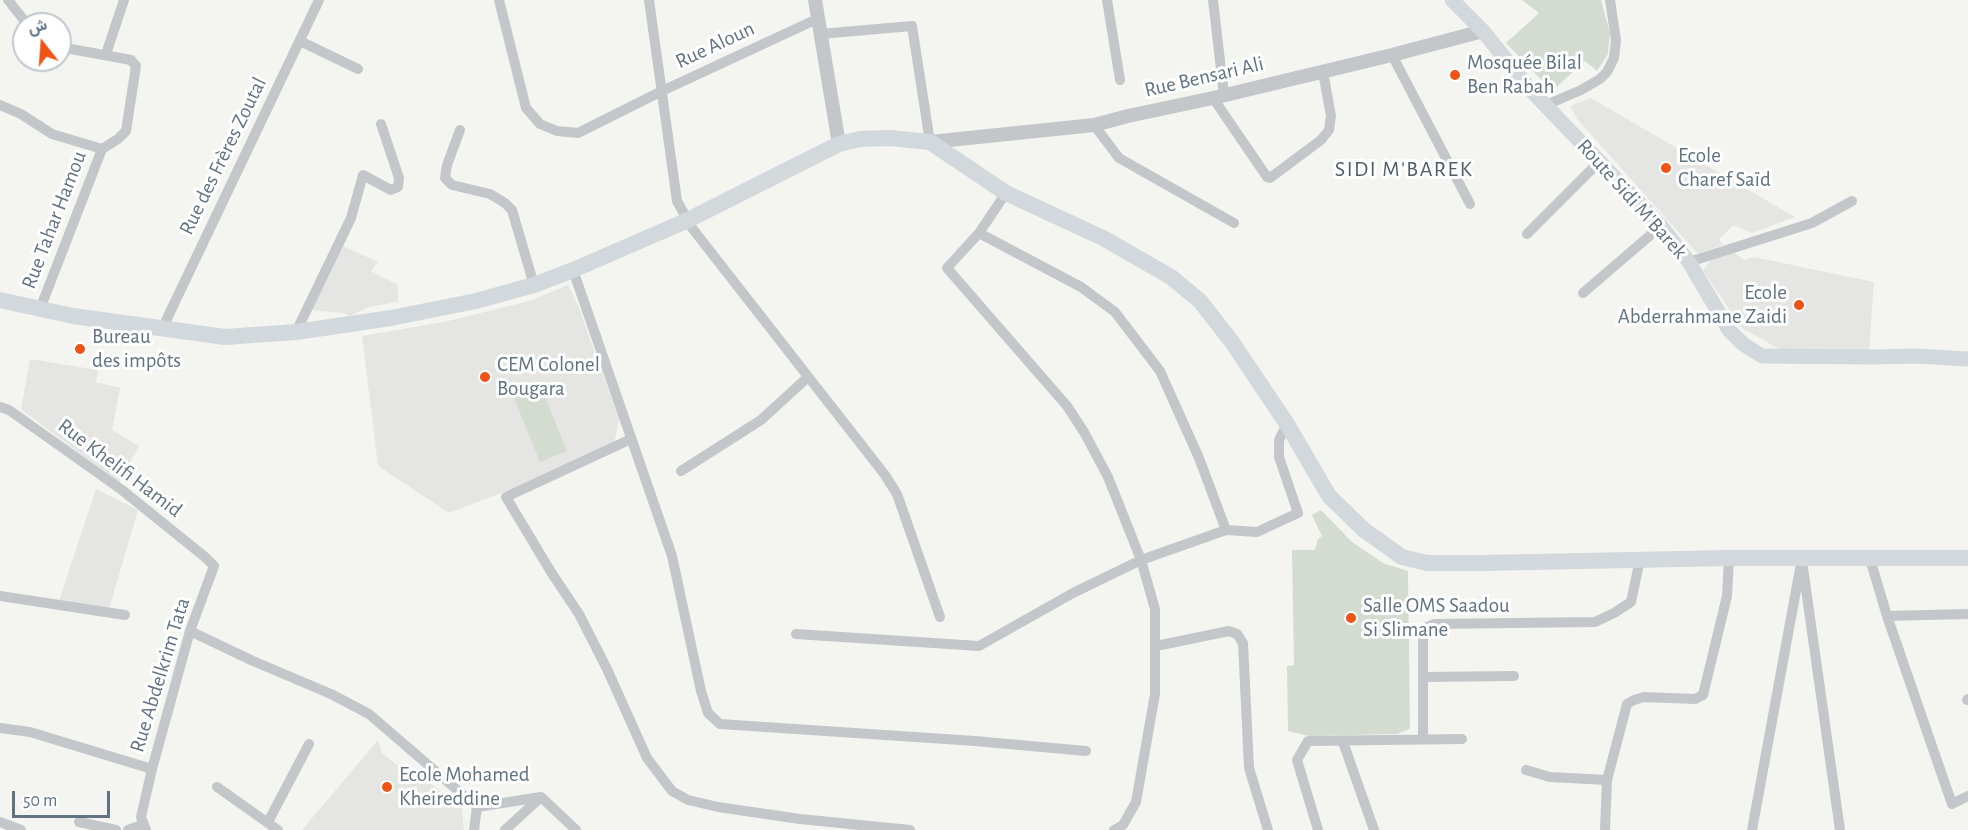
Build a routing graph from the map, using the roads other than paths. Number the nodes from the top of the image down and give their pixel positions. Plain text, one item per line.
1 (8, 0) edge
2 (124, 0) edge
3 (319, 0) edge
4 (499, 0) edge
5 (649, 0) edge
6 (815, 0) edge
7 (1107, 0) edge
8 (1213, 0) edge
9 (1452, 0) edge
10 (1610, 0) edge
11 (18, 12) edge
12 (817, 19) junction
13 (1482, 31) junction
14 (820, 34) junction
15 (300, 41) junction
16 (72, 48) edge
17 (106, 54) junction
18 (1392, 55) junction
19 (358, 69) dead end
20 (1323, 72) junction
21 (1120, 80) dead end
22 (662, 91) junction
23 (1218, 97) junction
24 (0, 105) edge
25 (1546, 105) junction
26 (381, 124) dead end
27 (1094, 126) junction
28 (460, 130) dead end
29 (930, 142) junction
30 (838, 144) junction
31 (102, 149) junction
32 (1600, 161) junction
33 (1006, 193) junction
34 (1851, 201) dead end
35 (1470, 204) dead end
36 (686, 220) junction
37 (1234, 223) dead end
38 (1660, 226) junction
39 (979, 232) junction
40 (1527, 234) dead end
41 (1689, 262) junction
42 (573, 270) junction
43 (534, 285) junction
44 (1583, 293) dead end
45 (0, 300) edge
46 (40, 309) junction
47 (162, 329) junction
48 (296, 332) junction
49 (1968, 359) edge
50 (808, 377) junction
51 (0, 407) edge
52 (1287, 424) junction
53 (631, 439) junction
54 (681, 471) dead end
55 (1226, 530) junction
56 (1729, 558) junction
57 (1802, 558) junction
58 (1968, 558) edge
59 (1640, 559) junction
60 (1870, 559) junction
61 (1141, 560) junction
62 (213, 566) joint
63 (0, 596) edge
64 (1968, 614) edge
65 (125, 615) dead end
66 (1887, 616) junction
67 (940, 617) dead end
68 (190, 631) junction
69 (795, 634) dead end
70 (1156, 646) junction
71 (1514, 676) dead end
72 (1424, 678) junction
73 (0, 728) edge
74 (1423, 739) junction
75 (1462, 739) dead end
76 (1343, 742) junction
77 (309, 744) dead end
78 (1086, 751) dead end
79 (152, 770) junction
80 (1526, 770) dead end
81 (1607, 780) junction
82 (217, 787) dead end
83 (1968, 796) edge
84 (541, 797) junction
85 (477, 807) junction
86 (0, 822) edge
87 (79, 822) dead end
88 (268, 822) junction
89 (144, 827) edge
90 (21, 830) edge
91 (117, 830) edge
92 (128, 830) edge
93 (278, 830) edge
94 (474, 830) edge
95 (505, 830) edge
96 (576, 830) edge
97 (910, 830) edge
98 (1114, 830) edge
99 (1268, 830) edge
100 (1318, 830) edge
101 (1374, 830) edge
102 (1605, 830) edge
103 (1752, 830) edge
104 (1840, 830) edge

1 - 11 street
2 - 17 street
3 - 15 street, Rue des Frères Zoutal
4 - 22 street, Rue Aloun
5 - 22 street
6 - 12 street
7 - 21 street
8 - 23 street
9 - 13 main road, Route Sidi M'Barek
10 - 25 street
12 - 14 street
12 - 22 street, Rue Aloun
13 - 18 street, Rue Bensari Ali
13 - 25 main road, Route Sidi M'Barek
14 - 29 street
14 - 30 street
15 - 19 street
15 - 47 street, Rue des Frères Zoutal
16 - 17 street
17 - 31 street
18 - 20 street, Rue Bensari Ali
18 - 35 street
20 - 23 street, Rue Bensari Ali
20 - 23 street
22 - 36 street
23 - 27 street, Rue Bensari Ali
24 - 31 street, Rue Tahar Hamou
25 - 32 main road, Route Sidi M'Barek
26 - 48 street
27 - 29 street, Rue Bensari Ali
27 - 37 street
28 - 43 street
29 - 30 main road
29 - 33 main road
30 - 36 main road
31 - 46 street, Rue Tahar Hamou
32 - 38 main road, Route Sidi M'Barek
32 - 40 street
33 - 39 street
33 - 52 main road
34 - 41 street
36 - 42 main road
36 - 50 street
38 - 41 main road, Route Sidi M'Barek
38 - 44 street
39 - 55 street
39 - 61 street
41 - 49 main road, Route Sidi M'Barek
42 - 43 main road
42 - 53 street
43 - 48 main road
45 - 46 main road
46 - 47 main road
47 - 48 main road
50 - 54 street
50 - 67 street
51 - 62 street, Rue Khelifi Hamid
52 - 55 street
52 - 59 main road
53 - 78 street
53 - 97 street
55 - 61 street
56 - 57 main road
56 - 59 main road
56 - 81 street
57 - 60 main road
57 - 103 street
57 - 104 street
58 - 60 main road
59 - 72 street
60 - 66 street
61 - 69 street
61 - 70 street
62 - 68 street, Rue Abdelkrim Tata
63 - 65 street
64 - 66 street
66 - 83 street
68 - 79 street, Rue Abdelkrim Tata
68 - 85 street
70 - 98 street
70 - 99 street
71 - 72 street
72 - 74 street
73 - 79 street
74 - 75 street
74 - 76 street
76 - 100 street
76 - 101 street
77 - 88 street
79 - 89 street, Rue Abdelkrim Tata
80 - 81 street
81 - 102 street
82 - 88 street
84 - 85 street
84 - 95 street
84 - 96 street
85 - 94 street
86 - 90 street
87 - 91 street
88 - 93 street
89 - 92 street

